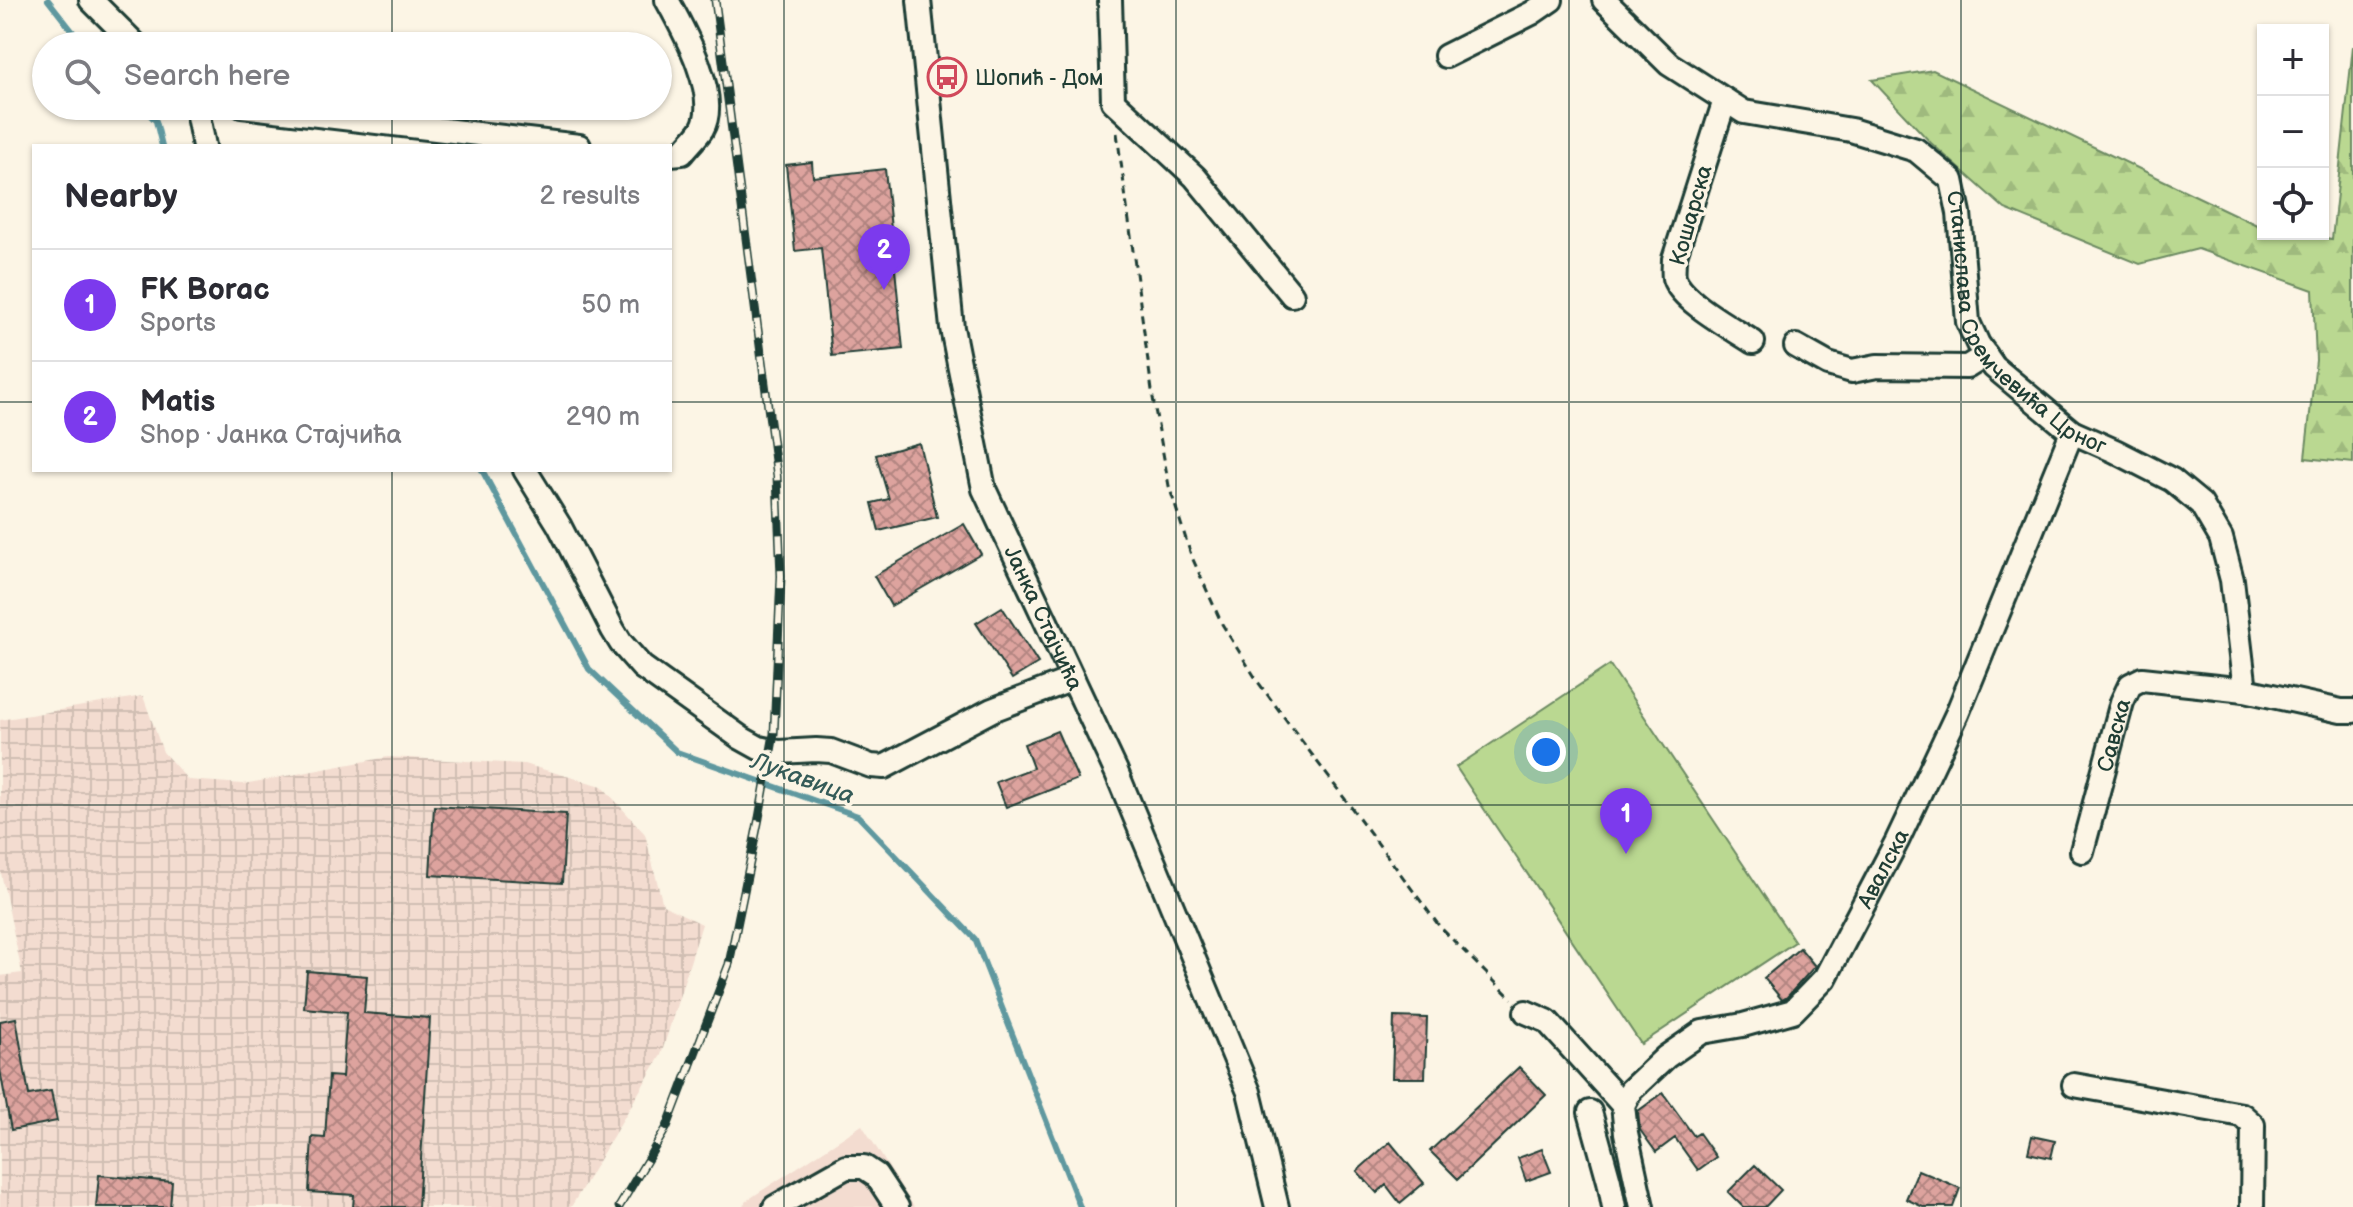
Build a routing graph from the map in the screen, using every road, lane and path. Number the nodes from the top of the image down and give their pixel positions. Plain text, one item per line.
1 (91, 0) edge
2 (667, 0) edge
3 (919, 0) edge
4 (1110, 0) edge
5 (1551, 0) edge
6 (1604, 0) edge
7 (123, 32) edge
8 (1446, 56) dead end
9 (1725, 100) junction
10 (199, 120) edge
11 (360, 120) edge
12 (1117, 133) dead end
13 (204, 144) edge
14 (562, 144) edge
15 (672, 154) edge
16 (1292, 295) dead end
17 (1753, 342) dead end
18 (1796, 346) dead end
19 (1986, 355) junction
20 (2072, 432) junction
21 (526, 472) edge
22 (1073, 679) junction
23 (2245, 690) junction
24 (2353, 711) edge
25 (2082, 851) dead end
26 (1526, 1012) joint
27 (2074, 1085) dead end
28 (1623, 1105) junction
29 (1590, 1112) dead end
30 (775, 1207) edge
31 (897, 1207) edge
32 (1277, 1207) edge
33 (1614, 1207) edge
34 (1642, 1207) edge
35 (2252, 1207) edge

1 - 7 street
2 - 15 street
3 - 22 street, Јанка Стајчића
4 - 16 street
5 - 8 street
6 - 9 street, Станислава Сремчевића Црног
9 - 17 street, Кошарска
9 - 19 street, Станислава Сремчевића Црног
10 - 13 street
11 - 14 street
12 - 26 path
18 - 19 street
19 - 20 street, Станислава Сремчевића Црног
20 - 23 street, Станислава Сремчевића Црног
20 - 28 street, Авалска
21 - 22 street
22 - 32 street, Јанка Стајчића
23 - 24 street
23 - 25 street, Савска
26 - 28 street
27 - 35 street
28 - 34 street
29 - 33 street
30 - 31 street

